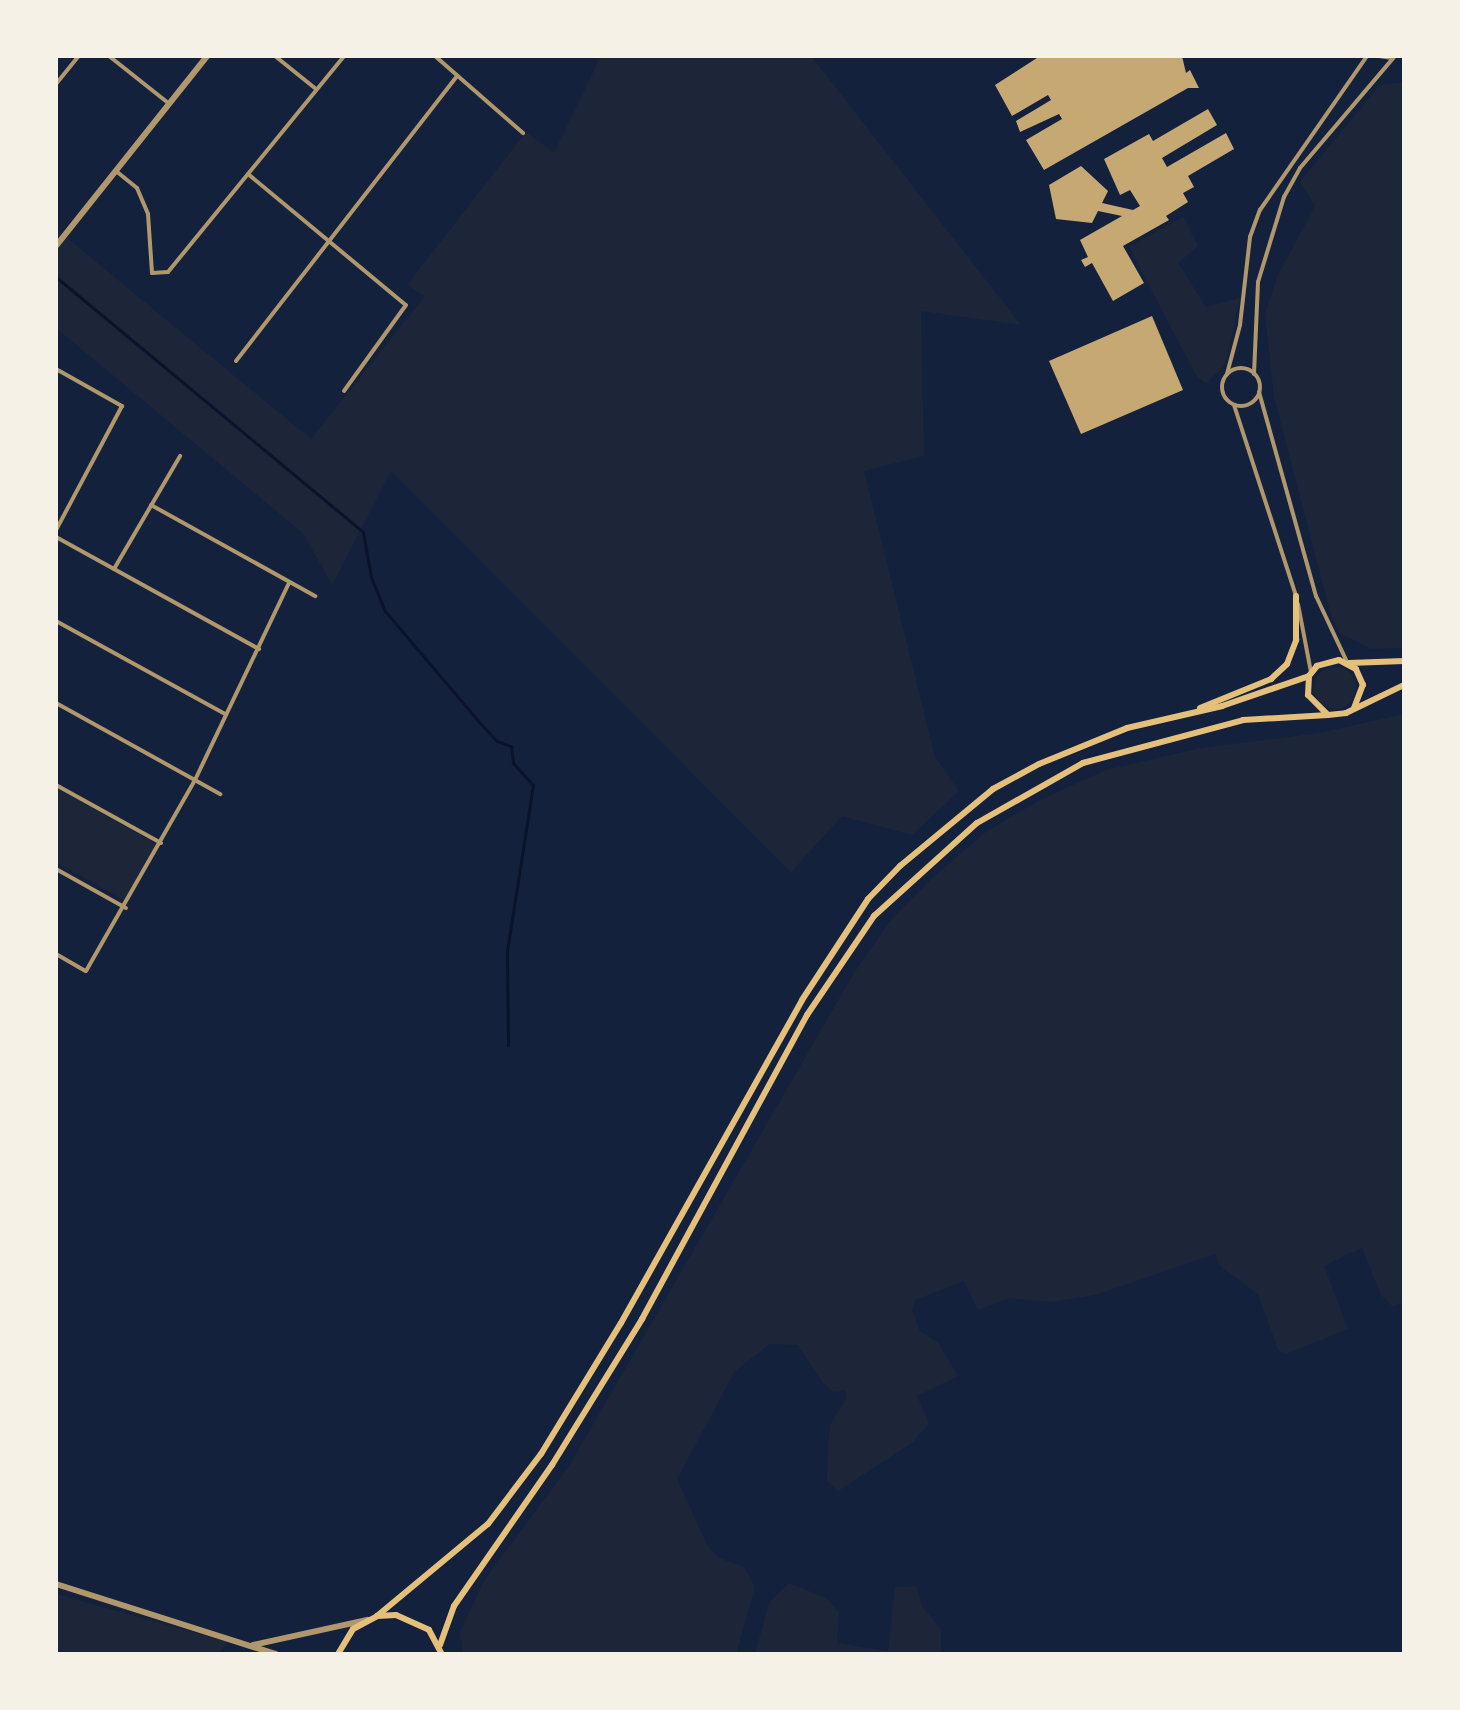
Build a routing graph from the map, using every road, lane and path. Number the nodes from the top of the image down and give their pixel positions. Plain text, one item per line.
1 (79, 56) edge
2 (109, 56) edge
3 (207, 56) edge
4 (275, 56) edge
5 (344, 56) edge
6 (435, 56) edge
7 (1367, 56) edge
8 (1379, 56) edge
9 (1395, 57) edge
10 (457, 76) junction
11 (56, 84) edge
12 (316, 89) junction
13 (167, 102) junction
14 (523, 133) dead end
15 (116, 171) junction
16 (248, 174) junction
17 (331, 240) junction
18 (56, 246) edge
19 (236, 361) dead end
20 (56, 369) edge
21 (1227, 374) junction
22 (1254, 374) junction
23 (344, 391) dead end
24 (1259, 392) junction
25 (1234, 405) junction
26 (180, 456) dead end
27 (151, 505) junction
28 (56, 530) edge
29 (56, 537) edge
30 (114, 569) junction
31 (289, 583) junction
32 (315, 596) dead end
33 (1296, 596) junction
34 (56, 621) edge
35 (259, 649) junction
36 (1404, 661) edge
37 (1348, 663) junction
38 (1310, 674) junction
39 (1404, 685) edge
40 (56, 703) edge
41 (1354, 708) junction
42 (225, 714) junction
43 (1186, 714) junction
44 (1328, 715) junction
45 (195, 780) junction
46 (56, 785) edge
47 (220, 794) dead end
48 (161, 843) junction
49 (56, 869) edge
50 (126, 908) junction
51 (56, 954) edge
52 (56, 1584) edge
53 (377, 1616) junction
54 (367, 1620) junction
55 (253, 1645) junction
56 (440, 1645) junction
57 (276, 1654) edge
58 (338, 1654) edge
59 (442, 1654) edge

1 - 11 street
2 - 13 street
3 - 13 street
4 - 12 street
5 - 12 street
6 - 10 street
7 - 21 street
8 - 9 street
9 - 22 street
10 - 14 street
10 - 17 street
12 - 16 street
13 - 15 street
15 - 16 street
15 - 18 street
16 - 17 street
17 - 19 street
17 - 23 street
20 - 28 street
21 - 22 street
21 - 25 street
22 - 24 street
24 - 25 street
24 - 37 street
25 - 33 street
26 - 27 street
27 - 30 street
27 - 31 street
29 - 30 street
30 - 35 street
31 - 32 street
31 - 35 street
33 - 38 street
33 - 43 main road
34 - 42 street
35 - 42 street
36 - 37 main road
37 - 38 main road
37 - 41 main road
38 - 43 main road
38 - 44 main road
39 - 41 main road
40 - 45 street
41 - 44 main road
42 - 45 street
43 - 53 main road
44 - 56 main road
45 - 47 street
45 - 48 street
46 - 48 street
48 - 50 street
49 - 50 street
50 - 51 street
52 - 55 street
53 - 54 main road
53 - 56 main road
54 - 55 street
54 - 58 main road
55 - 57 street
56 - 59 main road

